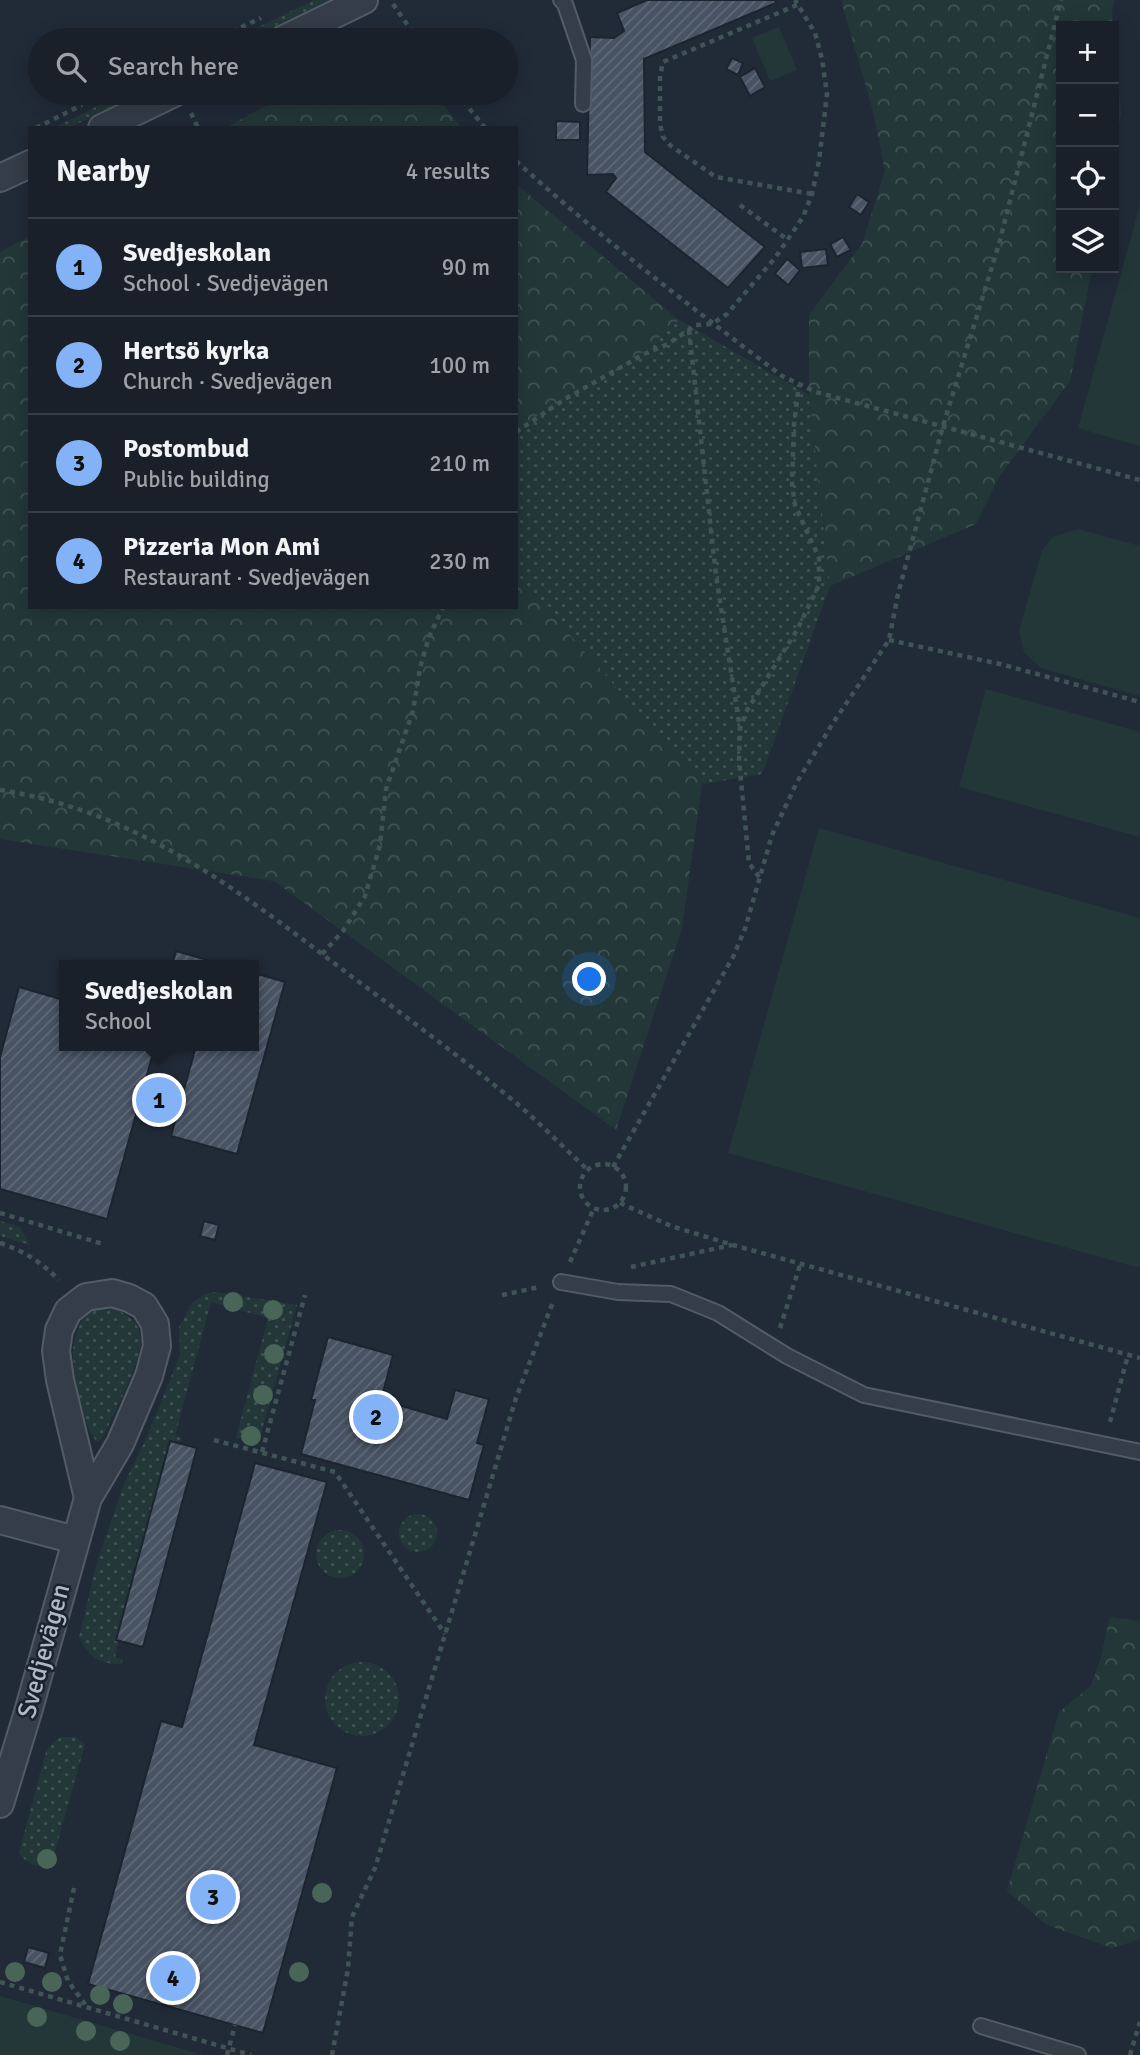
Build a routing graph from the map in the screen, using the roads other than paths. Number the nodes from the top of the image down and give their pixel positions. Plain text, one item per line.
1 (364, 0) edge
2 (567, 1) edge
3 (307, 28) edge
4 (583, 104) dead end
5 (150, 105) edge
6 (107, 126) edge
7 (28, 165) edge
8 (0, 178) edge
9 (561, 1282) road end
10 (1140, 1452) edge
11 (88, 1498) junction
12 (0, 1520) edge
13 (75, 1540) junction
14 (0, 1804) edge
15 (981, 2026) dead end
16 (1078, 2055) edge

1 - 3 street
2 - 4 lane
5 - 6 street
7 - 8 street
9 - 10 lane
11 - 11 street, Svedjevägen
11 - 13 street, Svedjevägen
12 - 13 street
13 - 14 street, Svedjevägen
15 - 16 lane

